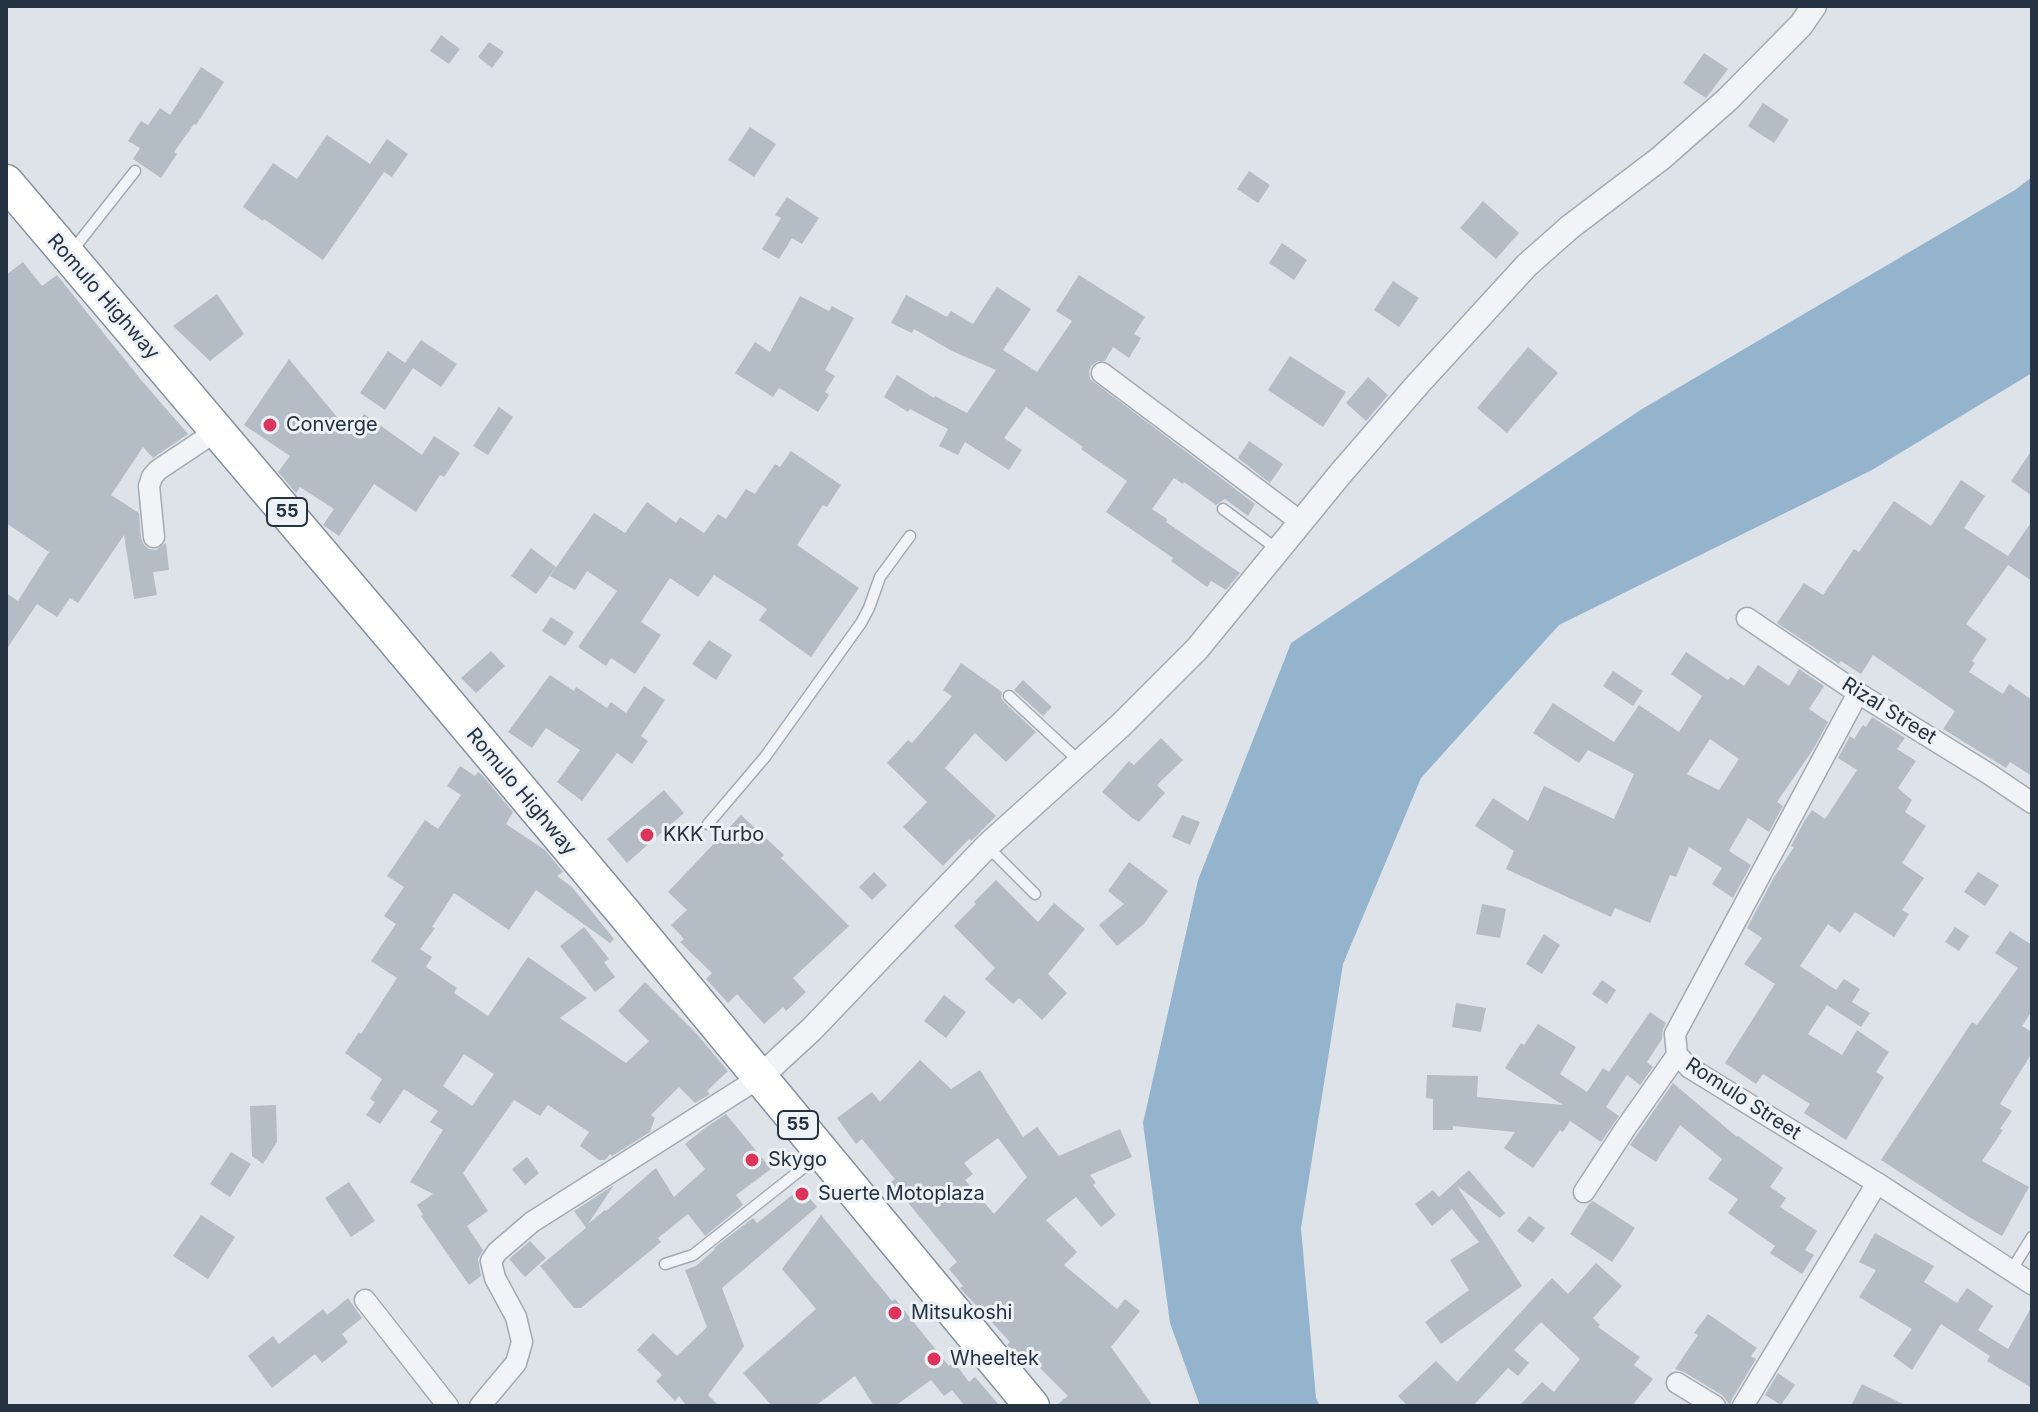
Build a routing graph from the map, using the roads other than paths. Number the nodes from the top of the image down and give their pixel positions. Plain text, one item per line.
1 (1814, 6) edge
2 (135, 171) dead end
3 (6, 182) edge
4 (68, 256) junction
5 (1102, 373) dead end
6 (218, 430) junction
7 (1223, 509) dead end
8 (1301, 522) junction
9 (910, 536) dead end
10 (154, 537) dead end
11 (1279, 550) junction
12 (1747, 618) dead end
13 (1858, 693) junction
14 (1009, 696) dead end
15 (1080, 762) junction
16 (2032, 803) edge
17 (708, 824) dead end
18 (987, 846) junction
19 (1035, 894) dead end
20 (1677, 1055) junction
21 (759, 1078) junction
22 (822, 1154) junction
23 (1877, 1183) junction
24 (1584, 1192) dead end
25 (2032, 1237) edge
26 (665, 1264) dead end
27 (2011, 1271) junction
28 (2032, 1284) edge
29 (365, 1300) dead end
30 (1677, 1383) dead end
31 (448, 1406) edge
32 (480, 1406) edge
33 (1032, 1406) edge
34 (1715, 1406) edge
35 (1743, 1406) edge

1 - 8 street
2 - 4 lane
3 - 4 highway, Romulo Highway / 55
4 - 6 highway, Romulo Highway / 55
5 - 8 street
6 - 10 street
6 - 21 highway, Romulo Highway / 55
7 - 11 lane
8 - 11 street
9 - 17 lane
11 - 15 street
12 - 13 street, Rizal Street
13 - 16 street, Rizal Street
13 - 20 street, Romulo Street
14 - 15 lane
15 - 18 street
18 - 19 lane
18 - 21 street
20 - 23 street, Romulo Street
20 - 24 street
21 - 22 highway, Romulo Highway / 55
21 - 32 street
22 - 26 lane
22 - 33 highway, Romulo Highway / 55
23 - 27 street, Romulo Street
23 - 35 street
25 - 27 lane
27 - 28 street, Romulo Street
29 - 31 street
30 - 34 street

